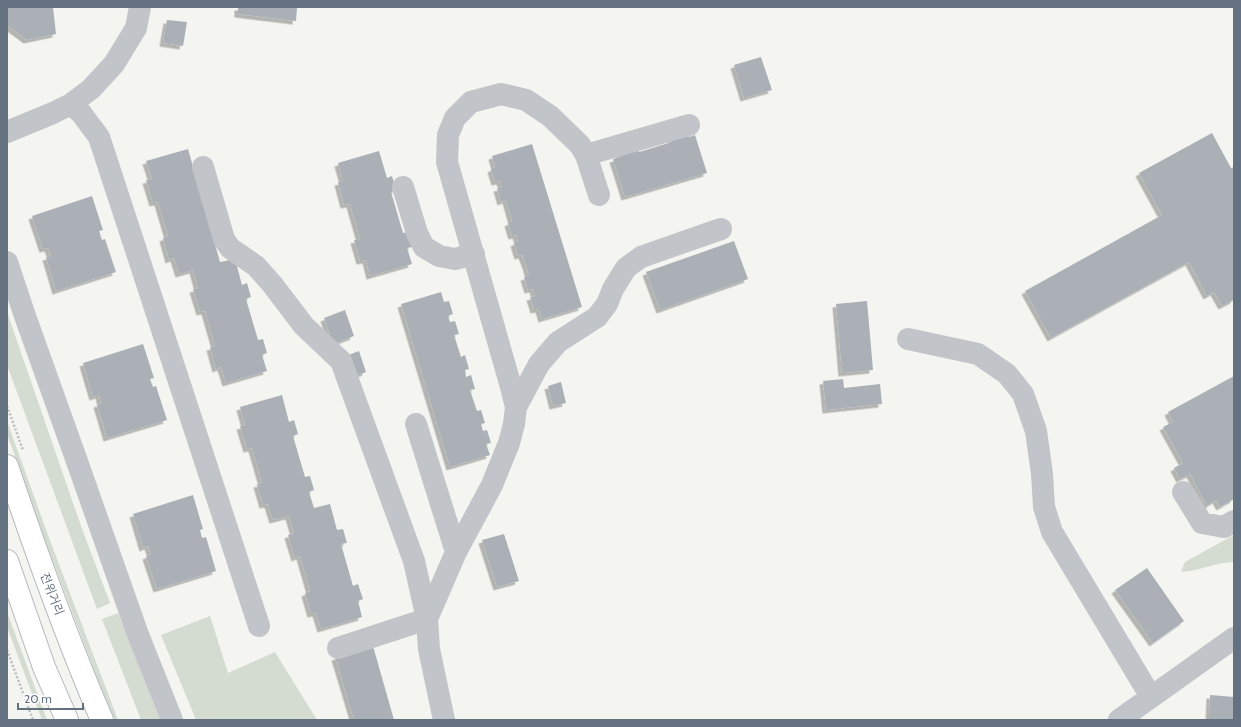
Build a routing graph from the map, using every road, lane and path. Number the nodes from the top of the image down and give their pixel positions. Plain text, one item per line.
1 (140, 7) edge
2 (71, 104) junction
3 (689, 125) dead end
4 (7, 132) edge
5 (586, 155) junction
6 (203, 167) dead end
7 (403, 187) dead end
8 (599, 195) dead end
9 (722, 229) dead end
10 (474, 254) junction
11 (7, 262) edge
12 (908, 340) dead end
13 (516, 407) junction
14 (416, 424) dead end
15 (7, 466) edge
16 (1183, 492) dead end
17 (1234, 522) edge
18 (456, 552) junction
19 (7, 561) edge
20 (427, 619) junction
21 (259, 626) dead end
22 (1234, 638) edge
23 (338, 648) dead end
24 (7, 650) edge
25 (1151, 697) junction
26 (33, 720) edge
27 (67, 720) edge
28 (102, 720) edge
29 (172, 720) edge
30 (444, 720) edge
31 (1119, 720) edge

1 - 2 street
2 - 4 street
2 - 21 street
3 - 5 street
5 - 8 street
5 - 10 street
6 - 20 street
7 - 10 street
9 - 13 street
10 - 13 street
11 - 29 street
12 - 25 street
13 - 18 street
14 - 18 street
15 - 28 main road, 전위거리
16 - 17 street
18 - 20 street
19 - 27 main road
20 - 23 street
20 - 30 street
22 - 25 street
24 - 26 path
25 - 31 street

